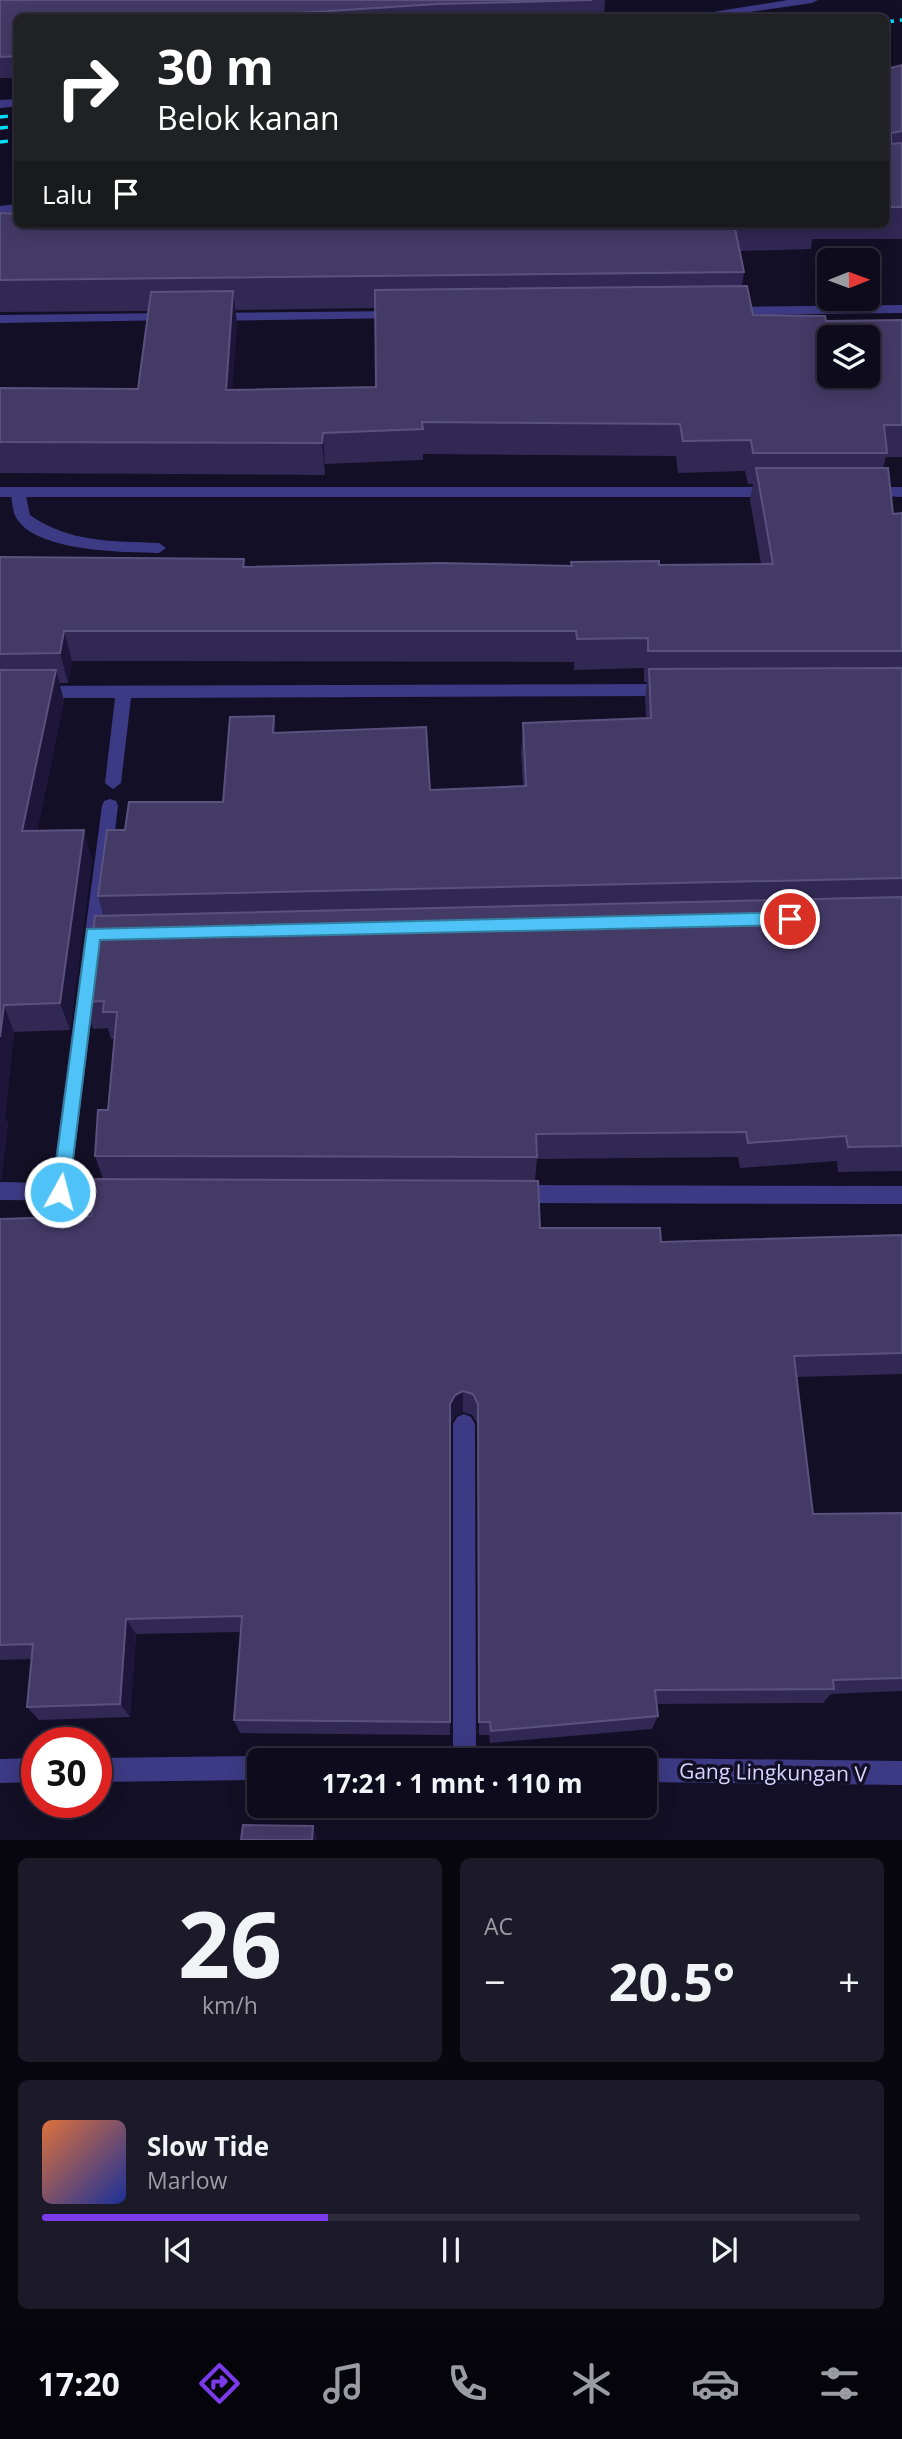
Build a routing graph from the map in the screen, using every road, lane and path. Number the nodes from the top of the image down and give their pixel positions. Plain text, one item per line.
1 (812, 0) edge
2 (728, 6) edge
3 (697, 14) edge
4 (902, 309) edge
5 (708, 311) edge
6 (416, 314) edge
7 (0, 319) edge
8 (0, 492) edge
9 (18, 492) junction
10 (795, 492) edge
11 (850, 492) edge
12 (902, 492) edge
13 (159, 548) dead end
14 (680, 690) edge
15 (124, 691) junction
16 (0, 692) edge
17 (113, 783) dead end
18 (110, 806) dead end
19 (134, 933) edge
20 (93, 934) junction
21 (0, 1191) edge
22 (60, 1192) junction
23 (129, 1192) edge
24 (502, 1194) edge
25 (902, 1195) edge
26 (464, 1424) dead end
27 (465, 1748) edge
28 (247, 1768) edge
29 (0, 1770) edge
30 (21, 1770) edge
31 (112, 1770) edge
32 (657, 1770) edge
33 (902, 1773) edge

1 - 2 street
2 - 3 street
4 - 5 street
6 - 7 street
8 - 9 street
9 - 10 street
9 - 13 street
11 - 12 street
14 - 15 street
15 - 16 street
15 - 17 street
18 - 20 street
19 - 20 street
20 - 22 street
21 - 22 street
22 - 23 street
24 - 25 street
26 - 27 street
28 - 31 street
29 - 30 street
32 - 33 street, Gang Lingkungan V

